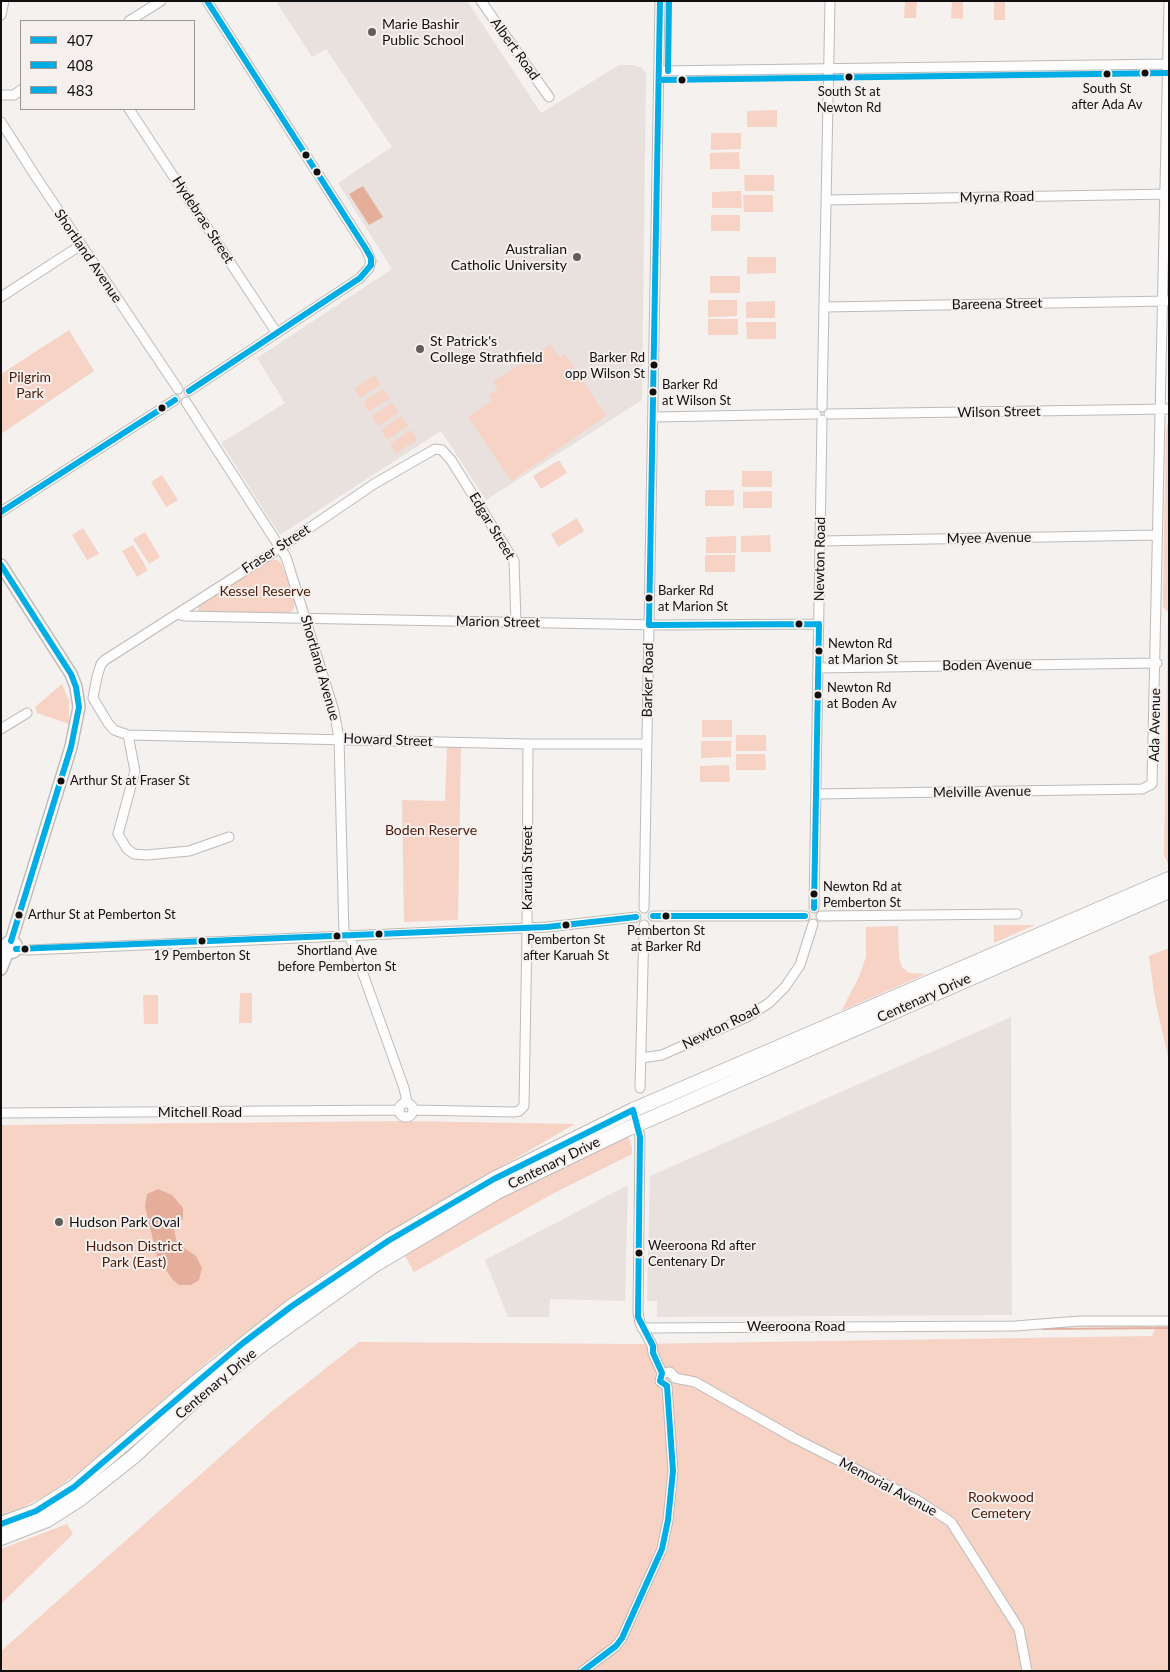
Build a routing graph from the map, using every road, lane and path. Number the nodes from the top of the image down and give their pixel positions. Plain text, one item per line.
1 (161, 1) edge
2 (207, 1) edge
3 (481, 1) edge
4 (660, 1) edge
5 (830, 1) edge
6 (1169, 1) edge
7 (3, 3) edge
8 (1, 15) edge
9 (131, 20) edge
10 (1168, 64) edge
11 (828, 69) junction
12 (659, 71) junction
13 (20, 91) edge
14 (2, 96) edge
15 (549, 97) dead end
16 (130, 110) edge
17 (1, 122) edge
18 (1167, 194) edge
19 (826, 200) junction
20 (81, 246) junction
21 (1, 297) edge
22 (1165, 301) edge
23 (825, 307) junction
24 (276, 332) junction
25 (178, 388) junction
26 (189, 391) junction
27 (175, 400) junction
28 (186, 402) junction
29 (1164, 409) edge
30 (822, 414) junction
31 (654, 417) junction
32 (431, 450) joint
33 (1, 512) edge
34 (1157, 536) junction
35 (820, 541) junction
36 (281, 547) junction
37 (1, 565) edge
38 (177, 614) junction
39 (306, 618) junction
40 (516, 622) junction
41 (819, 624) junction
42 (649, 625) junction
43 (1157, 663) junction
44 (818, 668) junction
45 (27, 713) dead end
46 (1, 729) edge
47 (128, 735) junction
48 (339, 738) junction
49 (528, 744) junction
50 (647, 744) junction
51 (1149, 788) joint
52 (816, 794) junction
53 (229, 837) dead end
54 (1169, 879) edge
55 (1169, 891) edge
56 (644, 908) junction
57 (814, 908) junction
58 (1017, 914) dead end
59 (653, 916) junction
60 (805, 916) junction
61 (821, 916) junction
62 (636, 917) junction
63 (813, 924) junction
64 (644, 925) junction
65 (527, 927) junction
66 (347, 935) junction
67 (12, 947) junction
68 (1, 969) edge
69 (641, 1058) junction
70 (640, 1088) dead end
71 (407, 1102) junction
72 (399, 1110) junction
73 (414, 1110) junction
74 (633, 1110) junction
75 (1, 1113) edge
76 (638, 1124) junction
77 (1169, 1321) edge
78 (642, 1328) junction
79 (664, 1372) junction
80 (675, 1378) junction
81 (667, 1386) junction
82 (1, 1524) edge
83 (1, 1538) edge
84 (583, 1671) edge
85 (1027, 1671) edge

1 - 9 street
2 - 24 street
3 - 15 street, Albert Road
4 - 12 street, Barker Road
5 - 11 street, Newton Road
6 - 10 street, Ada Avenue
7 - 8 street
10 - 11 street
10 - 18 street, Ada Avenue
11 - 12 street
11 - 19 street, Newton Road
12 - 31 street, Barker Road
13 - 14 street
16 - 24 street, Hydebrae Street
17 - 20 street, Shortland Avenue
18 - 19 street, Myrna Road
18 - 22 street, Ada Avenue
19 - 23 street, Newton Road
20 - 21 street
20 - 25 street, Shortland Avenue
22 - 23 street, Bareena Street
22 - 29 street, Ada Avenue
23 - 30 street, Newton Road
24 - 26 street
25 - 26 street
25 - 27 street
26 - 28 street
27 - 28 street
27 - 33 street
28 - 36 street, Shortland Avenue
29 - 30 street, Wilson Street
29 - 34 street, Ada Avenue
30 - 31 street, Wilson Street
30 - 35 street, Newton Road
31 - 42 street, Barker Road
32 - 36 street, Fraser Street
32 - 40 street, Edgar Street
34 - 35 street, Myee Avenue
34 - 43 street, Ada Avenue
35 - 41 street, Newton Road
36 - 38 street, Fraser Street
36 - 39 street, Shortland Avenue
37 - 67 main road
38 - 39 street, Marion Street
38 - 47 street, Fraser Street
39 - 40 street, Marion Street
39 - 48 street, Shortland Avenue
40 - 42 street, Marion Street
41 - 42 street, Marion Street
41 - 44 street, Newton Road
42 - 50 street, Barker Road
43 - 44 street, Boden Avenue
43 - 51 street, Ada Avenue
44 - 52 street, Newton Road
45 - 46 street
47 - 48 street, Howard Street
47 - 53 street
48 - 49 street, Howard Street
48 - 66 street, Shortland Avenue
49 - 50 street, Howard Street
49 - 65 street, Karuah Street
50 - 56 street, Barker Road
51 - 52 street, Melville Avenue
52 - 57 street, Newton Road
54 - 74 highway, Centenary Drive
55 - 76 highway, Centenary Drive
56 - 59 street
56 - 62 street
57 - 60 street
57 - 61 street
58 - 61 street
59 - 60 street
59 - 64 street
60 - 63 street
61 - 63 street
62 - 64 street
62 - 65 street
63 - 69 street, Newton Road
64 - 69 street
65 - 66 street
65 - 73 street, Karuah Street
66 - 67 street
66 - 71 street, Shortland Avenue
67 - 68 main road
69 - 70 street
71 - 72 street
71 - 73 street
72 - 73 street
72 - 75 street, Mitchell Road
74 - 76 street
74 - 82 highway, Centenary Drive
76 - 78 street
76 - 83 highway, Centenary Drive
77 - 78 street, Weeroona Road
78 - 79 street
79 - 80 street
79 - 81 street
80 - 81 street
80 - 85 street, Memorial Avenue
81 - 84 street

